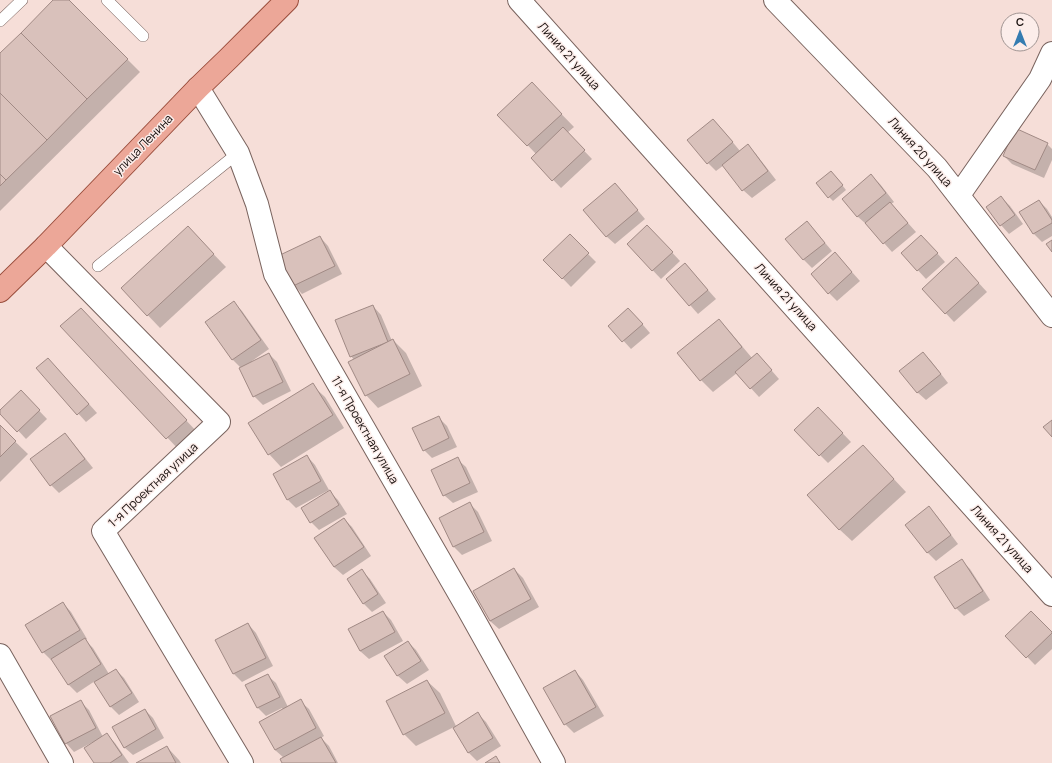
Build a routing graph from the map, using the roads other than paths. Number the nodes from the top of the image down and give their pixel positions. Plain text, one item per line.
1 (22, 0) edge
2 (107, 0) edge
3 (287, 0) edge
4 (519, 0) edge
5 (775, 0) edge
6 (0, 21) edge
7 (143, 36) dead end
8 (1052, 53) edge
9 (1046, 85) edge
10 (198, 88) junction
11 (238, 153) junction
12 (958, 195) junction
13 (46, 246) junction
14 (98, 266) dead end
15 (0, 291) edge
16 (1052, 316) edge
17 (1052, 595) edge
18 (0, 655) edge
19 (62, 763) edge
20 (242, 763) edge
21 (554, 763) edge

1 - 6 lane
2 - 7 lane
3 - 10 main road, улица Ленина
4 - 17 street, Линия 21 улица
5 - 12 street, Линия 20 улица
8 - 9 street
9 - 12 street
10 - 11 street, 11-я Проектная улица
10 - 13 main road, улица Ленина
11 - 14 lane
11 - 21 street, 11-я Проектная улица
12 - 16 street, Линия 20 улица
13 - 15 main road, улица Ленина
13 - 20 street, 1-я Проектная улица
18 - 19 street

